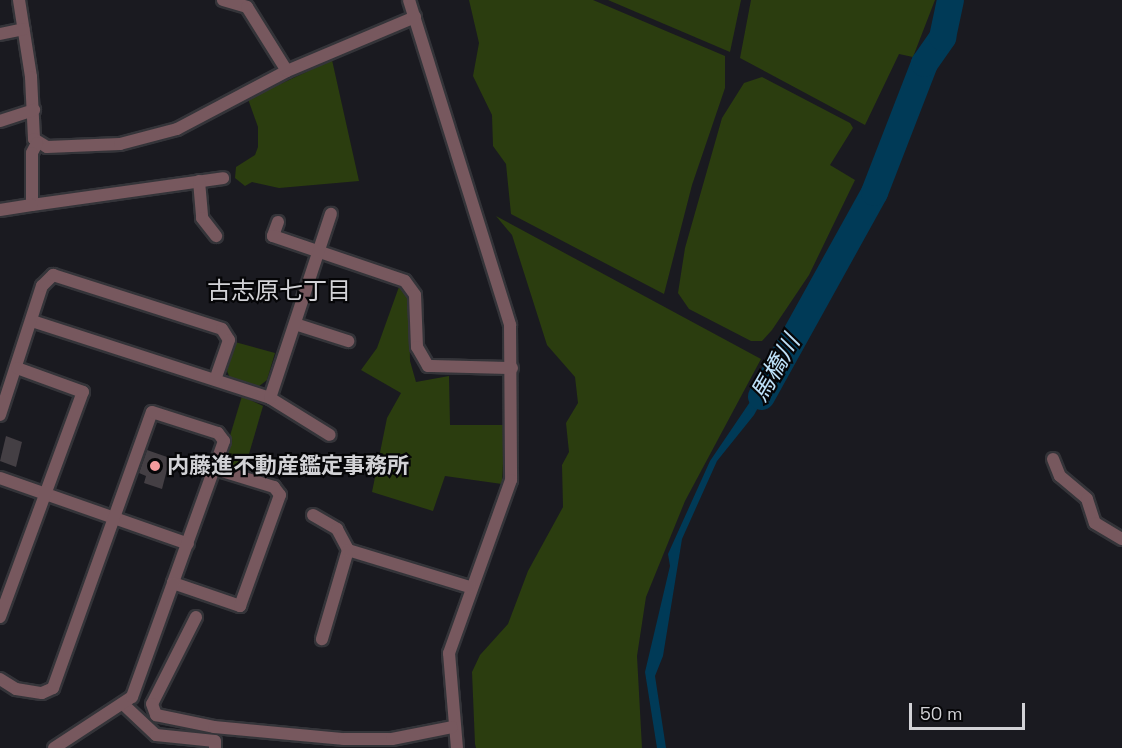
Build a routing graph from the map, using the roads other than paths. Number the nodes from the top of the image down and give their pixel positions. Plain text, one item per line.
1 (19, 0) edge
2 (223, 0) edge
3 (409, 0) edge
4 (415, 17) junction
5 (23, 29) junction
6 (0, 34) edge
7 (287, 71) junction
8 (34, 110) junction
9 (0, 121) edge
10 (37, 143) junction
11 (223, 178) dead end
12 (199, 181) junction
13 (33, 205) junction
14 (0, 210) edge
15 (331, 214) dead end
16 (278, 222) dead end
17 (216, 236) dead end
18 (320, 250) junction
19 (32, 321) junction
20 (295, 324) junction
21 (348, 341) dead end
22 (17, 368) junction
23 (512, 368) junction
24 (215, 380) junction
25 (270, 398) junction
26 (0, 415) edge
27 (330, 435) dead end
28 (1053, 459) dead end
29 (215, 469) junction
30 (0, 478) edge
31 (44, 493) junction
32 (313, 515) dead end
33 (113, 518) junction
34 (1122, 539) edge
35 (188, 544) junction
36 (348, 550) junction
37 (173, 583) junction
38 (470, 587) junction
39 (196, 616) dead end
40 (0, 617) edge
41 (322, 639) dead end
42 (0, 679) edge
43 (124, 705) junction
44 (214, 727) junction
45 (452, 727) junction
46 (344, 743) edge
47 (215, 744) edge
48 (54, 748) edge
49 (457, 748) edge

1 - 5 street
2 - 7 street
3 - 4 street
4 - 7 street
4 - 23 street
5 - 6 street
5 - 8 street
7 - 10 street
8 - 9 street
8 - 10 street
10 - 13 street
11 - 12 street
12 - 13 street
12 - 17 street
13 - 14 street
15 - 18 street
16 - 18 street
18 - 20 street
18 - 23 street
19 - 22 street
19 - 24 street
19 - 24 street
20 - 21 street
20 - 25 street
22 - 26 street
22 - 31 street
23 - 38 street
24 - 25 street
25 - 27 street
28 - 34 street
29 - 33 street
29 - 35 street
29 - 37 street
30 - 31 street
31 - 33 street
31 - 40 street
32 - 36 street
33 - 35 street
33 - 42 street
35 - 37 street
36 - 38 street
36 - 41 street
37 - 43 street
38 - 45 street
39 - 44 street
43 - 47 street
43 - 48 street
44 - 46 street
44 - 47 street
45 - 46 street
45 - 49 street

